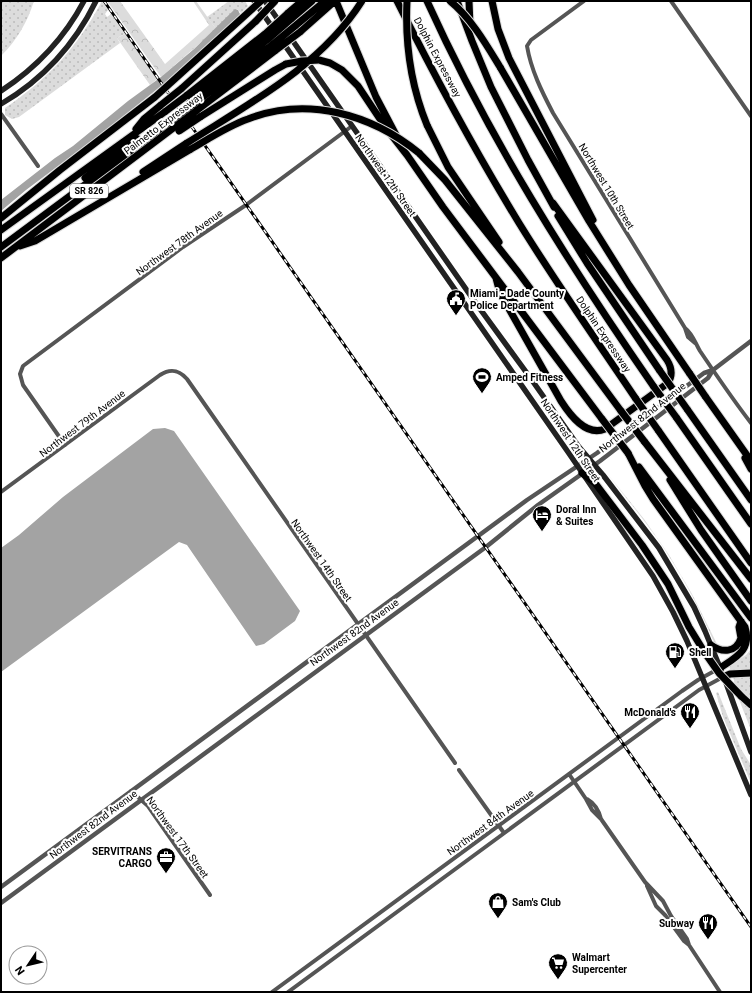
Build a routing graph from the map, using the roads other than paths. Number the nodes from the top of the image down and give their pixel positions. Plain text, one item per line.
1 (84, 1) edge
2 (96, 1) edge
3 (254, 1) edge
4 (261, 1) edge
5 (265, 1) edge
6 (270, 1) edge
7 (275, 1) edge
8 (302, 1) edge
9 (312, 1) edge
10 (325, 1) edge
11 (335, 1) edge
12 (362, 1) edge
13 (398, 1) edge
14 (407, 1) edge
15 (427, 1) edge
16 (450, 1) edge
17 (457, 1) edge
18 (469, 1) edge
19 (492, 1) edge
20 (584, 1) edge
21 (671, 1) edge
22 (256, 21) junction
23 (293, 23) junction
24 (472, 41) junction
25 (270, 42) junction
26 (1, 91) edge
27 (1, 104) edge
28 (193, 106) junction
29 (1, 114) edge
30 (751, 116) edge
31 (170, 118) junction
32 (352, 126) junction
33 (344, 131) junction
34 (189, 146) junction
35 (407, 155) junction
36 (38, 166) dead end
37 (552, 203) junction
38 (1, 218) edge
39 (1, 230) edge
40 (1, 241) edge
41 (1, 247) edge
42 (13, 249) junction
43 (608, 250) junction
44 (1, 258) edge
45 (518, 272) junction
46 (496, 278) junction
47 (751, 341) edge
48 (174, 370) joint
49 (713, 370) junction
50 (751, 423) edge
51 (734, 438) junction
52 (65, 445) junction
53 (628, 452) junction
54 (656, 457) junction
55 (589, 458) junction
56 (751, 461) edge
57 (594, 465) junction
58 (578, 466) junction
59 (751, 468) edge
60 (582, 473) junction
61 (1, 492) edge
62 (751, 500) edge
63 (751, 524) edge
64 (751, 563) edge
65 (751, 579) edge
66 (751, 601) edge
67 (751, 617) edge
68 (741, 621) junction
69 (358, 625) junction
70 (365, 635) junction
71 (711, 645) junction
72 (720, 668) junction
73 (751, 672) edge
74 (702, 677) junction
75 (723, 677) junction
76 (706, 686) junction
77 (751, 705) edge
78 (751, 752) edge
79 (455, 763) dead end
80 (459, 770) dead end
81 (569, 774) junction
82 (574, 782) junction
83 (131, 791) junction
84 (751, 795) edge
85 (141, 799) junction
86 (499, 826) junction
87 (504, 834) junction
88 (448, 863) junction
89 (454, 871) junction
90 (645, 882) junction
91 (1, 887) edge
92 (210, 895) dead end
93 (1, 904) edge
94 (689, 945) junction
95 (280, 987) junction
96 (272, 992) edge
97 (282, 992) edge
98 (288, 992) edge
99 (720, 992) edge

1 - 26 main road
2 - 27 main road
3 - 33 main road, Northwest 12th Street
4 - 38 highway, bridge
5 - 32 main road, Northwest 12th Street
6 - 22 highway, bridge
7 - 22 highway, bridge
8 - 23 highway, Palmetto Expressway / SR 826
9 - 23 highway
10 - 23 highway
11 - 23 highway, Palmetto Expressway / SR 826
11 - 35 highway
12 - 34 highway, bridge
13 - 64 highway, Dolphin Expressway, bridge
14 - 45 highway, bridge
15 - 63 highway, Dolphin Expressway, bridge
16 - 43 highway, bridge
17 - 24 highway
18 - 24 highway
19 - 43 highway
20 - 49 street, Northwest 10th Street
21 - 30 street
22 - 31 highway, bridge
23 - 25 highway, Palmetto Expressway / SR 826, bridge
23 - 25 highway, Palmetto Expressway / SR 826, bridge
24 - 37 highway
25 - 28 highway, Palmetto Expressway / SR 826
25 - 28 highway, Palmetto Expressway / SR 826
28 - 31 highway, Palmetto Expressway / SR 826, bridge
28 - 31 highway, bridge
28 - 31 highway, bridge
28 - 35 highway, bridge
29 - 36 street
31 - 39 highway, Palmetto Expressway / SR 826
31 - 40 highway
31 - 41 highway
31 - 42 highway, Palmetto Expressway / SR 826
32 - 33 street, Northwest 78th Avenue
32 - 55 main road, Northwest 12th Street
33 - 52 street, Northwest 78th Avenue
33 - 58 main road, Northwest 12th Street
34 - 42 highway
34 - 45 highway, bridge
35 - 46 highway
37 - 46 highway
37 - 62 highway, bridge
42 - 44 highway, Palmetto Expressway / SR 826
43 - 51 highway, bridge
45 - 54 highway, bridge
46 - 53 highway, bridge
47 - 49 street, Northwest 82nd Avenue
48 - 52 street, Northwest 79th Avenue
48 - 69 street, Northwest 14th Street
49 - 50 street, Northwest 10th Street
49 - 55 street, Northwest 82nd Avenue
49 - 57 street, Northwest 82nd Avenue
51 - 56 highway
51 - 59 highway
52 - 61 street, Northwest 79th Avenue
53 - 67 highway
53 - 68 highway
54 - 65 highway
54 - 66 highway
55 - 57 main road, Northwest 12th Street
55 - 58 street, Northwest 82nd Avenue
57 - 60 street, Northwest 82nd Avenue
57 - 71 main road, Northwest 12th Street
58 - 60 main road, Northwest 12th Street
58 - 69 street, Northwest 82nd Avenue
60 - 70 street, Northwest 82nd Avenue
60 - 74 main road, Northwest 12th Street
60 - 77 highway, bridge
68 - 71 highway
68 - 72 highway
69 - 70 street, Northwest 14th Street
69 - 83 street, Northwest 82nd Avenue
70 - 79 street, Northwest 14th Street
70 - 85 street, Northwest 82nd Avenue
71 - 72 main road, Northwest 12th Street
72 - 74 street, Northwest 84th Avenue
72 - 75 main road, Northwest 12th Street
73 - 75 highway
74 - 76 main road, Northwest 12th Street
74 - 81 street, Northwest 84th Avenue
75 - 76 street, Northwest 84th Avenue
75 - 78 main road, Northwest 12th Street
76 - 82 street, Northwest 84th Avenue
76 - 84 main road, Northwest 12th Street
80 - 86 street
81 - 82 street
81 - 86 street, Northwest 84th Avenue
82 - 87 street, Northwest 84th Avenue
82 - 90 street
83 - 85 street, Northwest 17th Street
83 - 91 street, Northwest 82nd Avenue
85 - 92 street, Northwest 17th Street
85 - 93 street, Northwest 82nd Avenue
86 - 87 street
86 - 88 street, Northwest 84th Avenue
87 - 89 street, Northwest 84th Avenue
88 - 89 street
88 - 95 street, Northwest 84th Avenue
89 - 98 street, Northwest 84th Avenue
90 - 94 street
90 - 94 street
94 - 99 street
95 - 96 street, Northwest 84th Avenue
95 - 97 street

